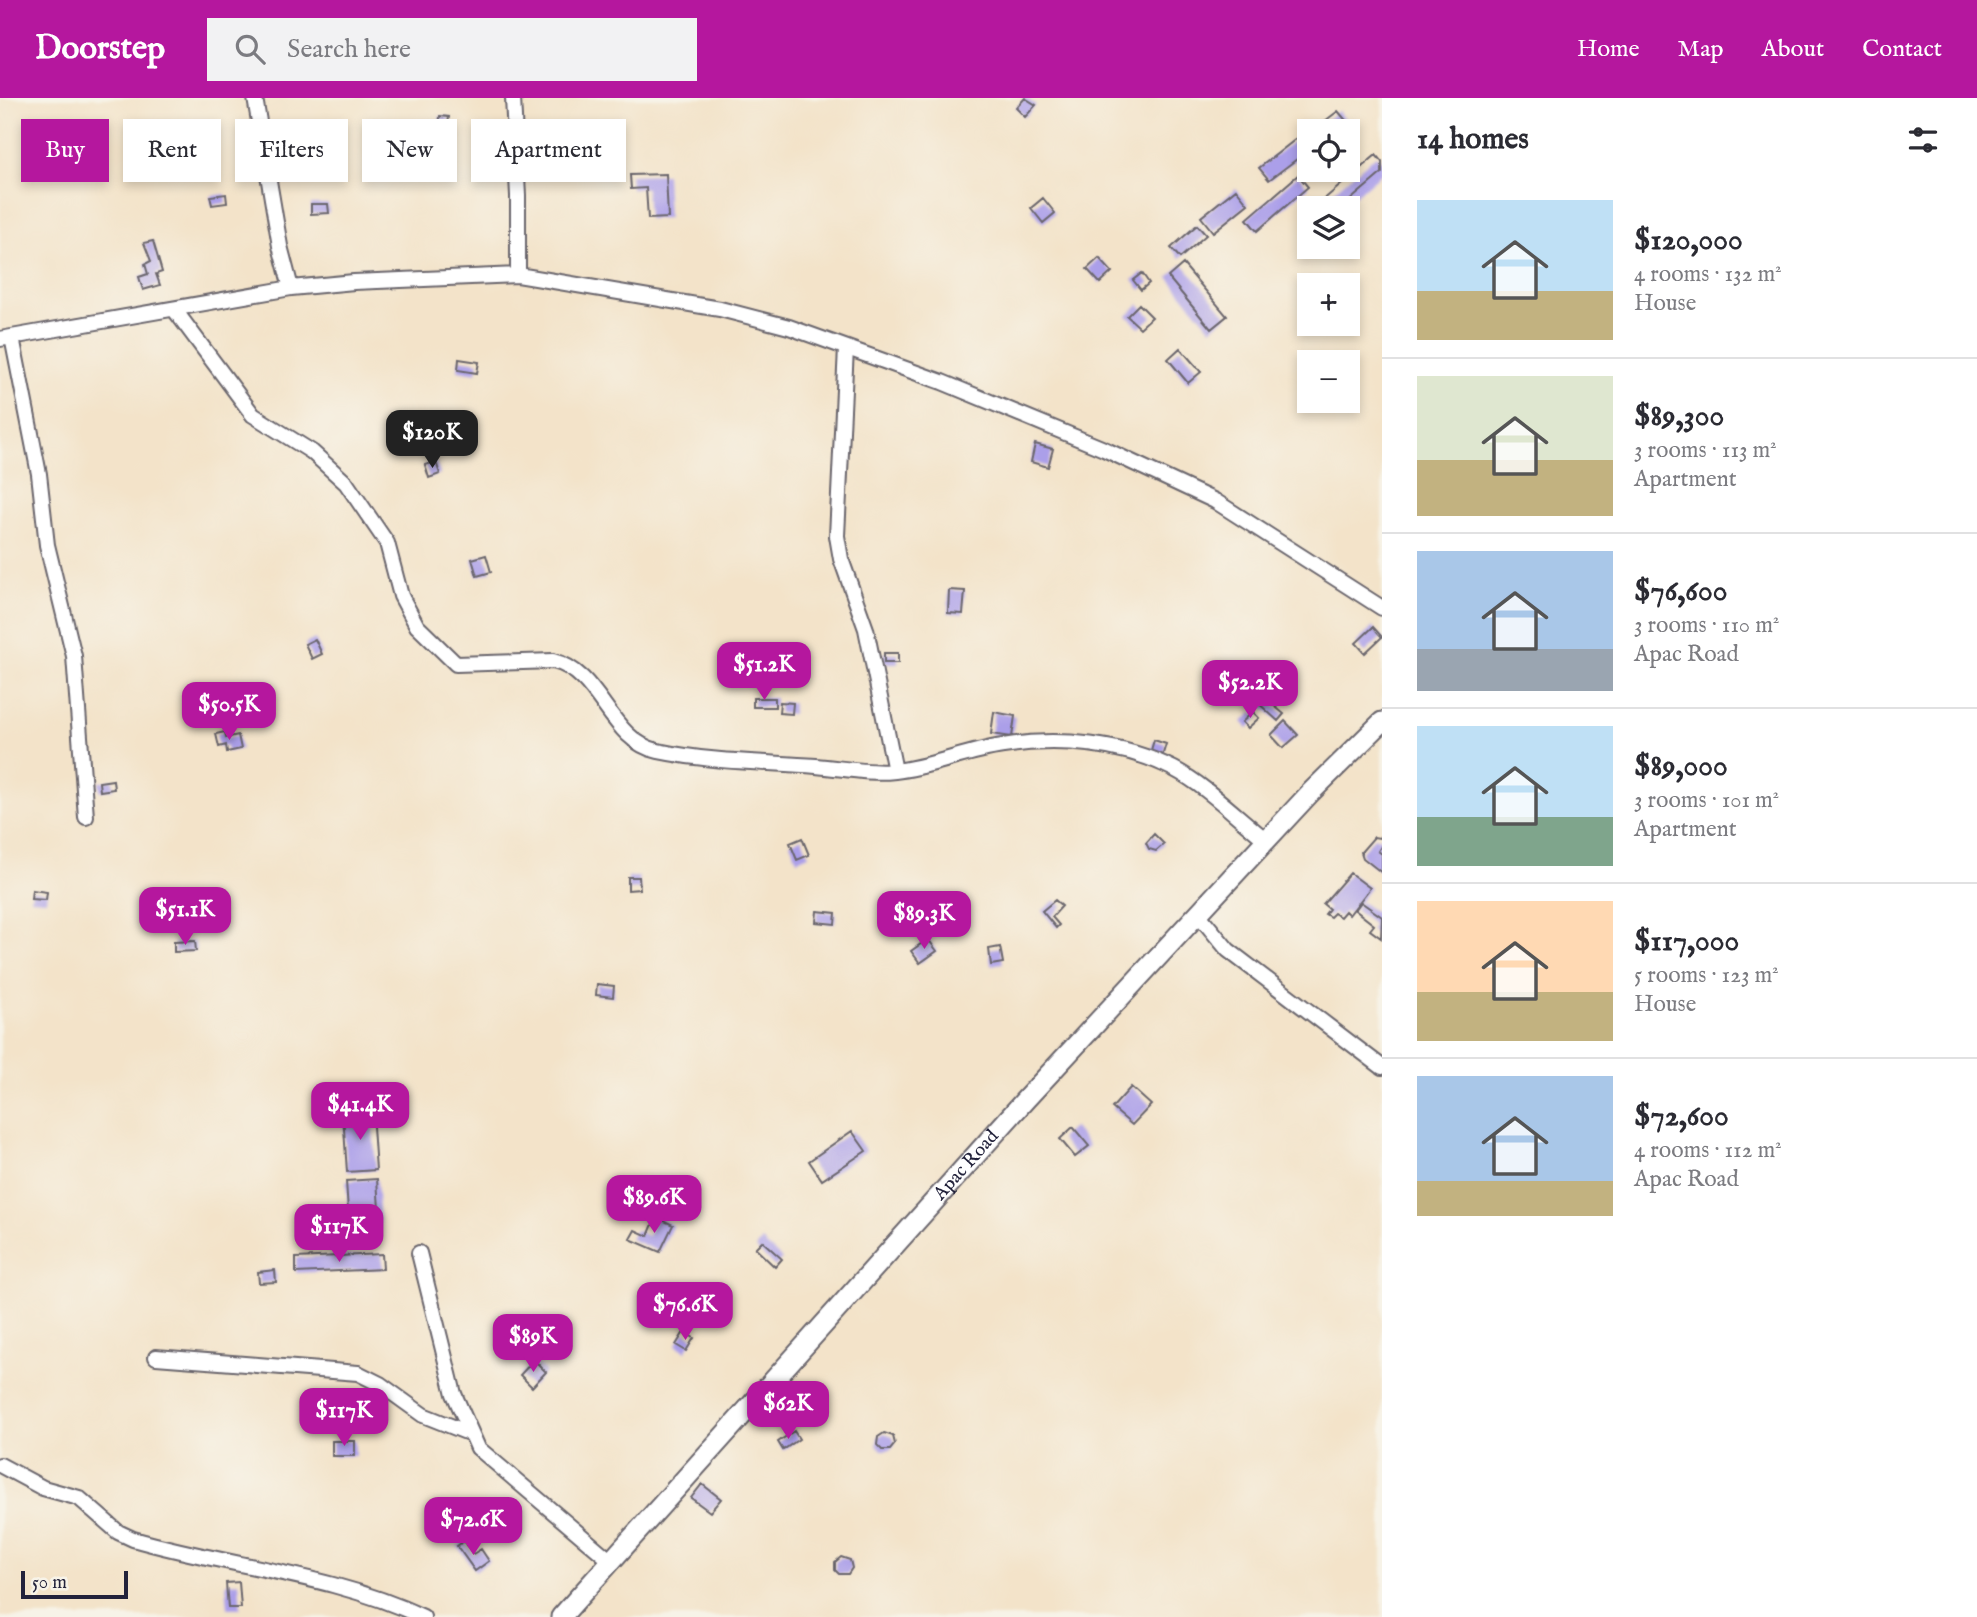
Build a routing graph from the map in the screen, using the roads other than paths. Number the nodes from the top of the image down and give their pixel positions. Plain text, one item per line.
1 (255, 98) edge
2 (513, 98) edge
3 (517, 275) junction
4 (291, 288) junction
5 (174, 309) junction
6 (6, 338) edge
7 (846, 348) junction
8 (1382, 608) edge
9 (1382, 722) edge
10 (895, 771) junction
11 (86, 817) dead end
12 (1266, 840) junction
13 (1199, 915) junction
14 (1382, 1067) edge
15 (419, 1252) dead end
16 (156, 1357) dead end
17 (471, 1434) junction
18 (0, 1465) edge
19 (611, 1561) junction
20 (424, 1617) edge
21 (561, 1617) edge

1 - 4 street
2 - 3 street
3 - 4 street
3 - 7 street
4 - 5 street
5 - 6 street
5 - 10 street
6 - 11 street
7 - 8 street
7 - 10 street
9 - 12 main road, Apac Road
10 - 12 street
12 - 13 main road, Apac Road
13 - 14 street
13 - 19 main road, Apac Road
15 - 17 street
16 - 17 street
17 - 19 street
18 - 20 street
19 - 21 main road, Apac Road

